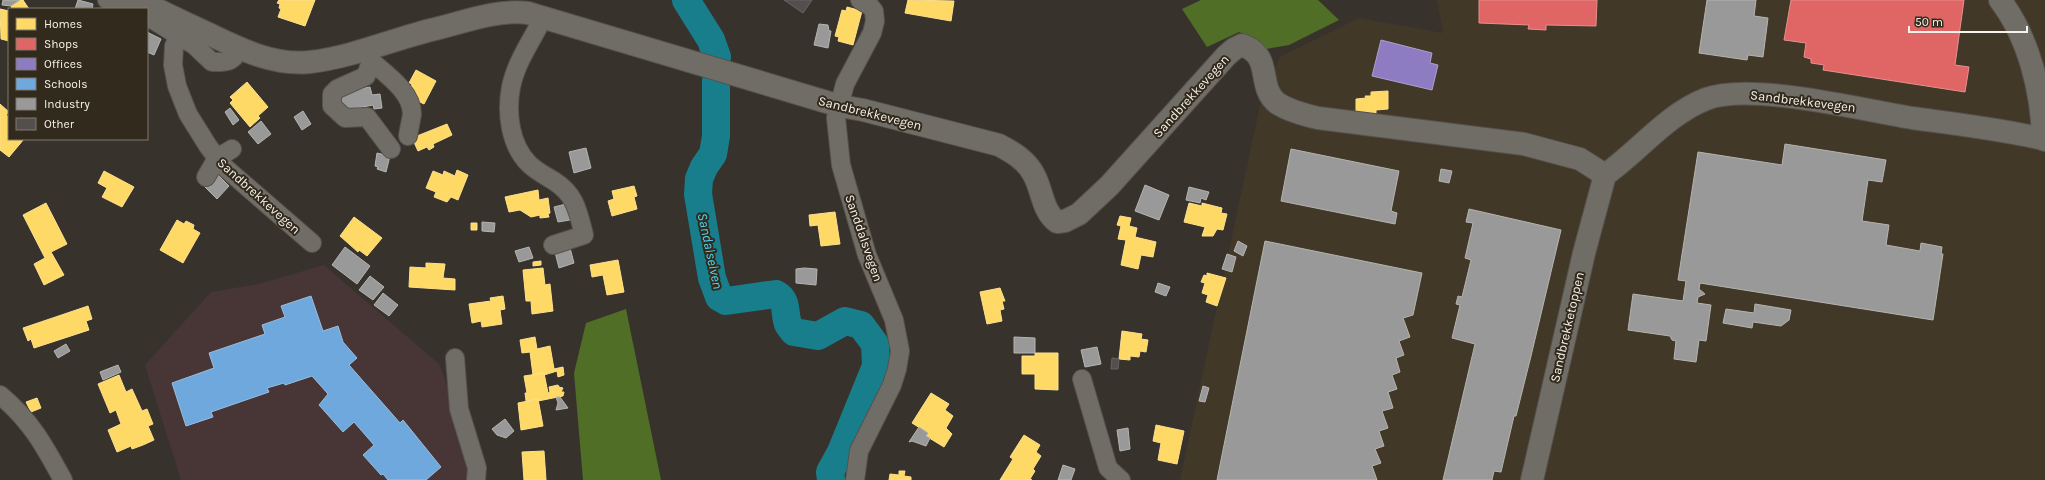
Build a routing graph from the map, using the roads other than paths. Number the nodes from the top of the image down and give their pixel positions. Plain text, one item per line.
1 (106, 0) edge
2 (138, 0) edge
3 (860, 0) edge
4 (2000, 0) edge
5 (127, 8) edge
6 (148, 17) edge
7 (543, 18) junction
8 (180, 36) junction
9 (239, 49) junction
10 (368, 55) junction
11 (840, 106) junction
12 (408, 136) dead end
13 (2044, 139) edge
14 (391, 149) dead end
15 (232, 150) dead end
16 (217, 158) junction
17 (1605, 175) junction
18 (206, 177) dead end
19 (312, 244) dead end
20 (553, 245) dead end
21 (455, 358) dead end
22 (1082, 379) dead end
23 (0, 396) edge
24 (63, 480) edge
25 (476, 480) edge
26 (855, 480) edge
27 (1122, 480) edge
28 (1532, 480) edge

1 - 5 street
2 - 9 street, Sandbrekkevegen
3 - 11 street, Sanddalsvegen
4 - 13 street
6 - 8 street
7 - 10 street, Sandbrekkevegen
7 - 11 street, Sandbrekkevegen
7 - 20 street
8 - 9 street
8 - 16 street, Sandbrekkevegen
9 - 10 street, Sandbrekkevegen
10 - 12 street
10 - 14 street
11 - 17 street, Sandbrekkevegen
11 - 26 street, Sanddalsvegen
13 - 17 street, Sandbrekkevegen
15 - 16 street
16 - 18 street
16 - 19 street, Sandbrekkevegen
17 - 28 street, Sandbrekketoppen
21 - 25 street
22 - 27 street
23 - 24 street

